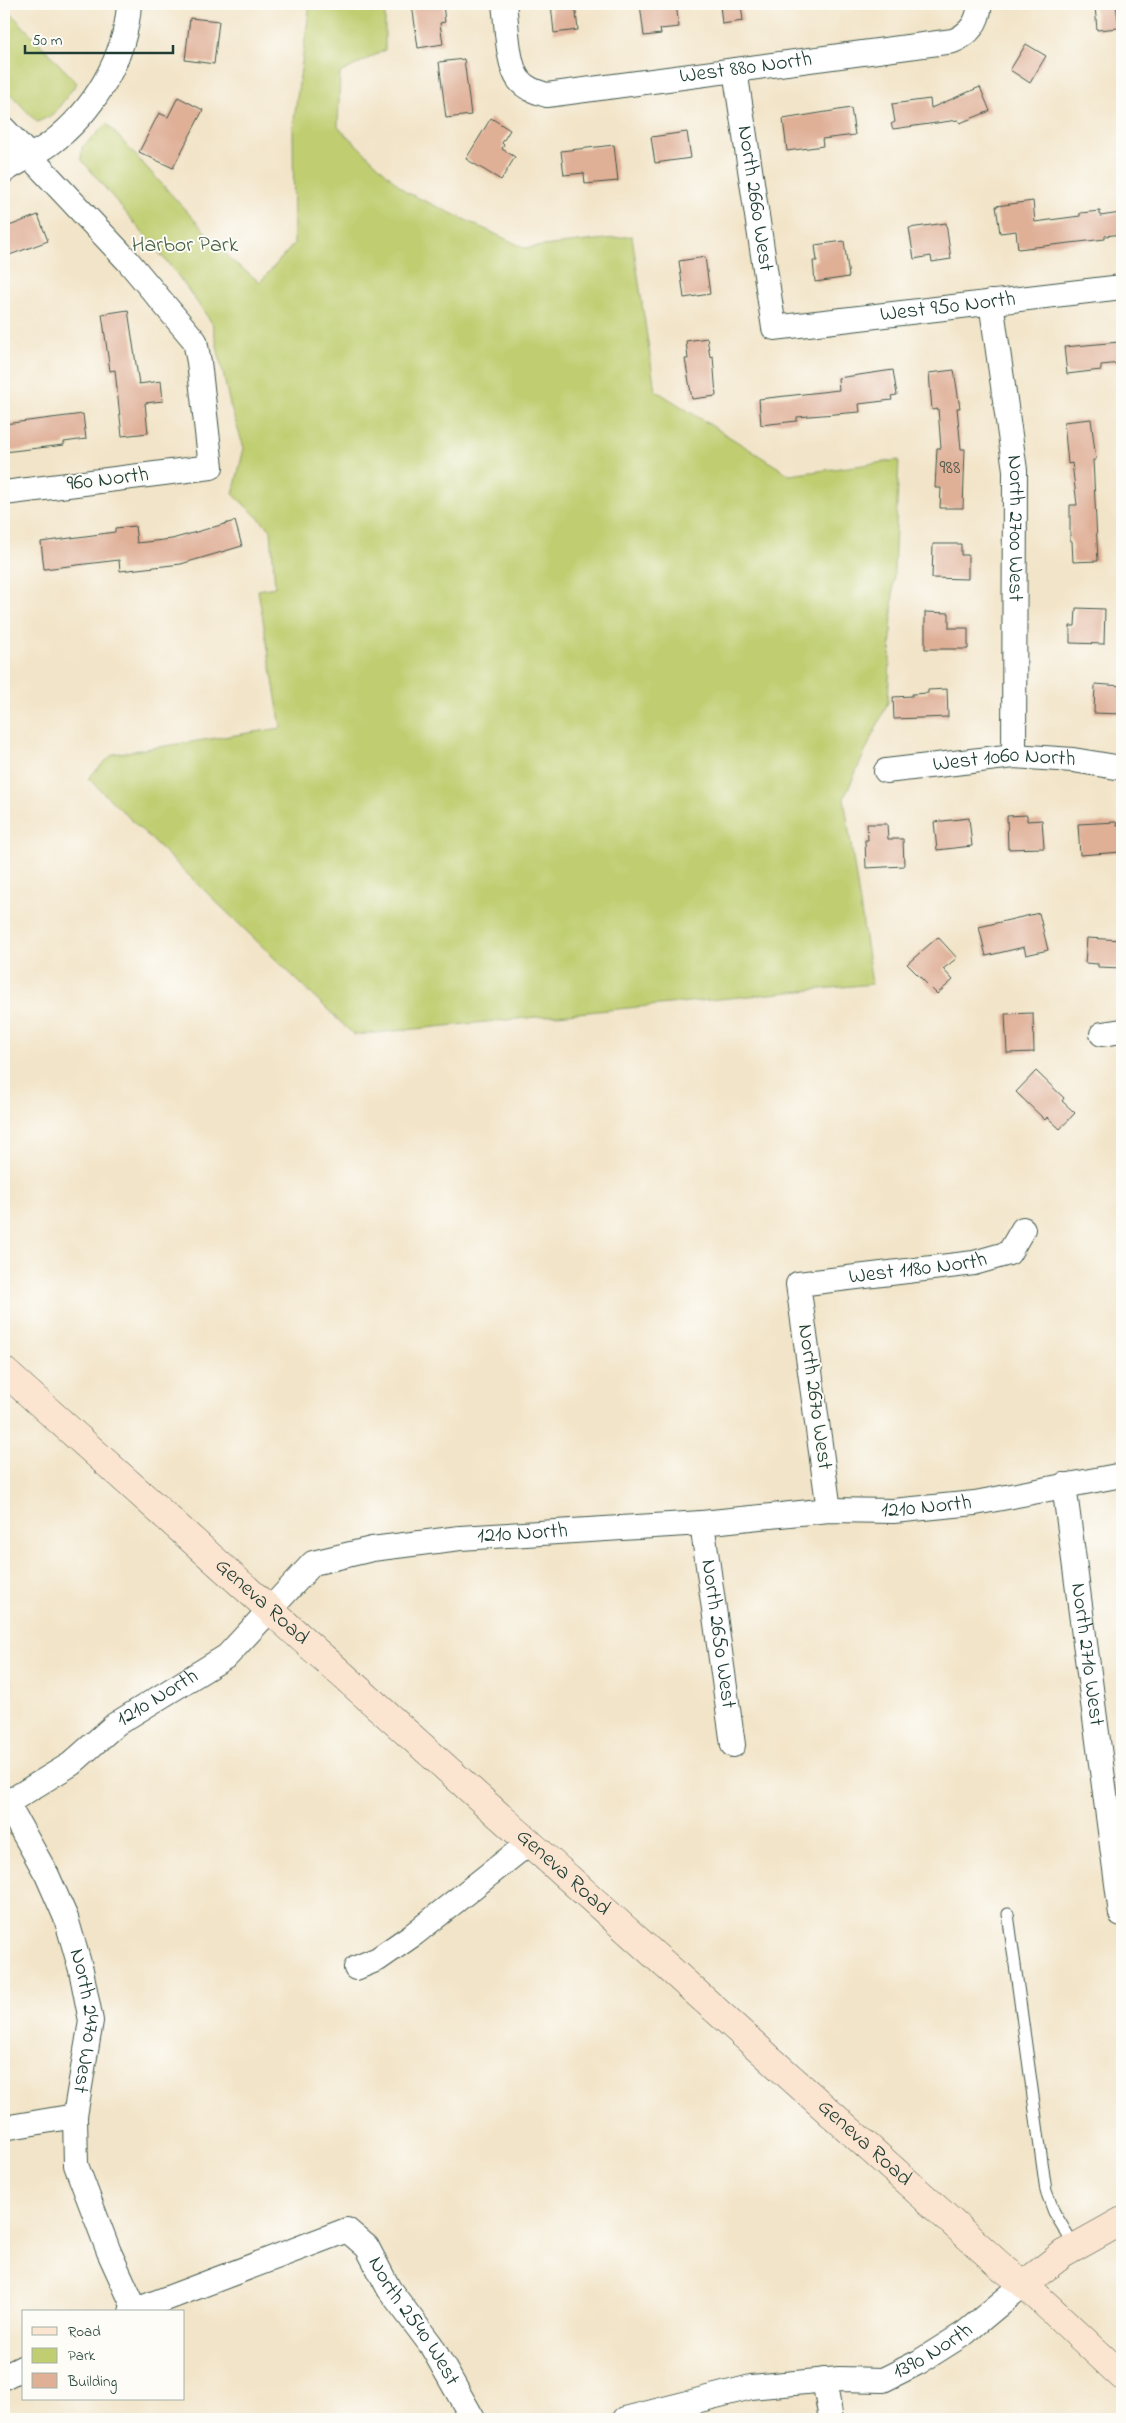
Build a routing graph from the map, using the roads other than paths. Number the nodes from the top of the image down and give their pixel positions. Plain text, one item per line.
1 (129, 4) edge
2 (504, 4) edge
3 (980, 4) edge
4 (735, 70) junction
5 (4, 129) edge
6 (28, 156) junction
7 (4, 171) edge
8 (1122, 287) edge
9 (991, 302) junction
10 (774, 328) joint
11 (4, 493) edge
12 (1014, 756) junction
13 (1122, 768) edge
14 (886, 771) dead end
15 (1024, 1229) dead end
16 (798, 1284) joint
17 (4, 1371) edge
18 (1122, 1475) edge
19 (1064, 1485) junction
20 (829, 1510) junction
21 (702, 1523) junction
22 (270, 1608) junction
23 (733, 1745) dead end
24 (6, 1801) edge
25 (530, 1842) junction
26 (1008, 1914) dead end
27 (1122, 1914) edge
28 (356, 1968) dead end
29 (75, 2116) junction
30 (4, 2128) edge
31 (1122, 2221) edge
32 (1075, 2247) junction
33 (1024, 2284) junction
34 (133, 2310) edge
35 (136, 2310) edge
36 (22, 2368) edge
37 (1122, 2376) edge
38 (4, 2377) edge
39 (824, 2380) junction
40 (473, 2419) edge
41 (625, 2419) edge
42 (831, 2419) edge

1 - 6 street
2 - 4 street, West 880 North
3 - 4 street, West 880 North
4 - 10 street, North 2660 West
5 - 6 street
6 - 7 street
6 - 11 street, 960 North
8 - 9 street, West 950 North
9 - 10 street, West 950 North
9 - 12 street, North 2700 West
12 - 13 street, West 1060 North
12 - 14 street, West 1060 North
15 - 16 street, West 1180 North
16 - 20 street, North 2670 West
17 - 22 main road, Geneva Road
18 - 19 street, 1210 North
19 - 20 street, 1210 North
19 - 27 street, North 2710 West
20 - 21 street, 1210 North
21 - 22 street, 1210 North
21 - 23 street, North 2650 West
22 - 24 street, 1210 North
22 - 25 main road, Geneva Road
24 - 29 street, North 2470 West
25 - 28 street
25 - 33 main road, Geneva Road
26 - 32 lane
29 - 30 street
29 - 34 street, North 2470 West
31 - 32 main road, 1390 North
32 - 33 main road, 1390 North
33 - 37 main road, Geneva Road
33 - 39 street, 1390 North
35 - 40 street, North 2540 West
36 - 38 street
39 - 41 street, 1390 North
39 - 42 street

